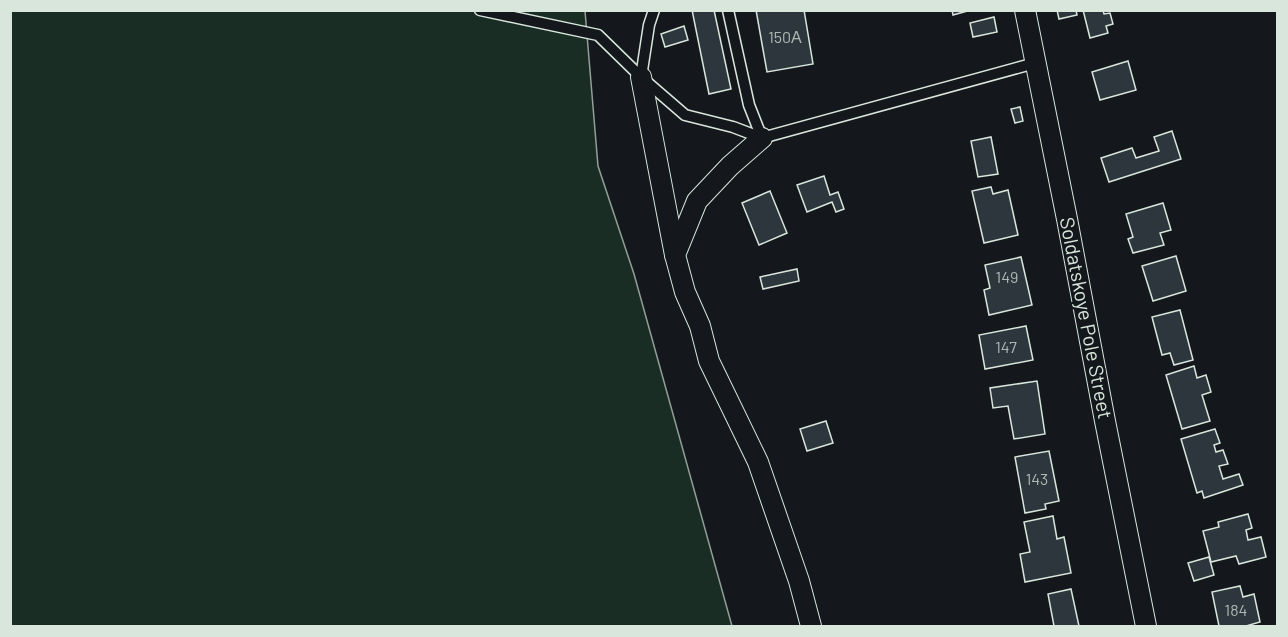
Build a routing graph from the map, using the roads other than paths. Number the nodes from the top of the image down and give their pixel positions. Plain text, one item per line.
1 (480, 10) edge
2 (654, 10) edge
3 (728, 10) edge
4 (1025, 10) edge
5 (1035, 63) junction
6 (641, 78) junction
7 (762, 138) junction
8 (675, 255) junction
9 (811, 627) edge
10 (1146, 627) edge

1 - 6 lane
2 - 6 lane
3 - 7 lane
4 - 5 street, Soldatskoye Pole Street
5 - 7 lane
5 - 10 street, Soldatskoye Pole Street
6 - 7 lane
6 - 8 street
7 - 8 street
8 - 9 street

